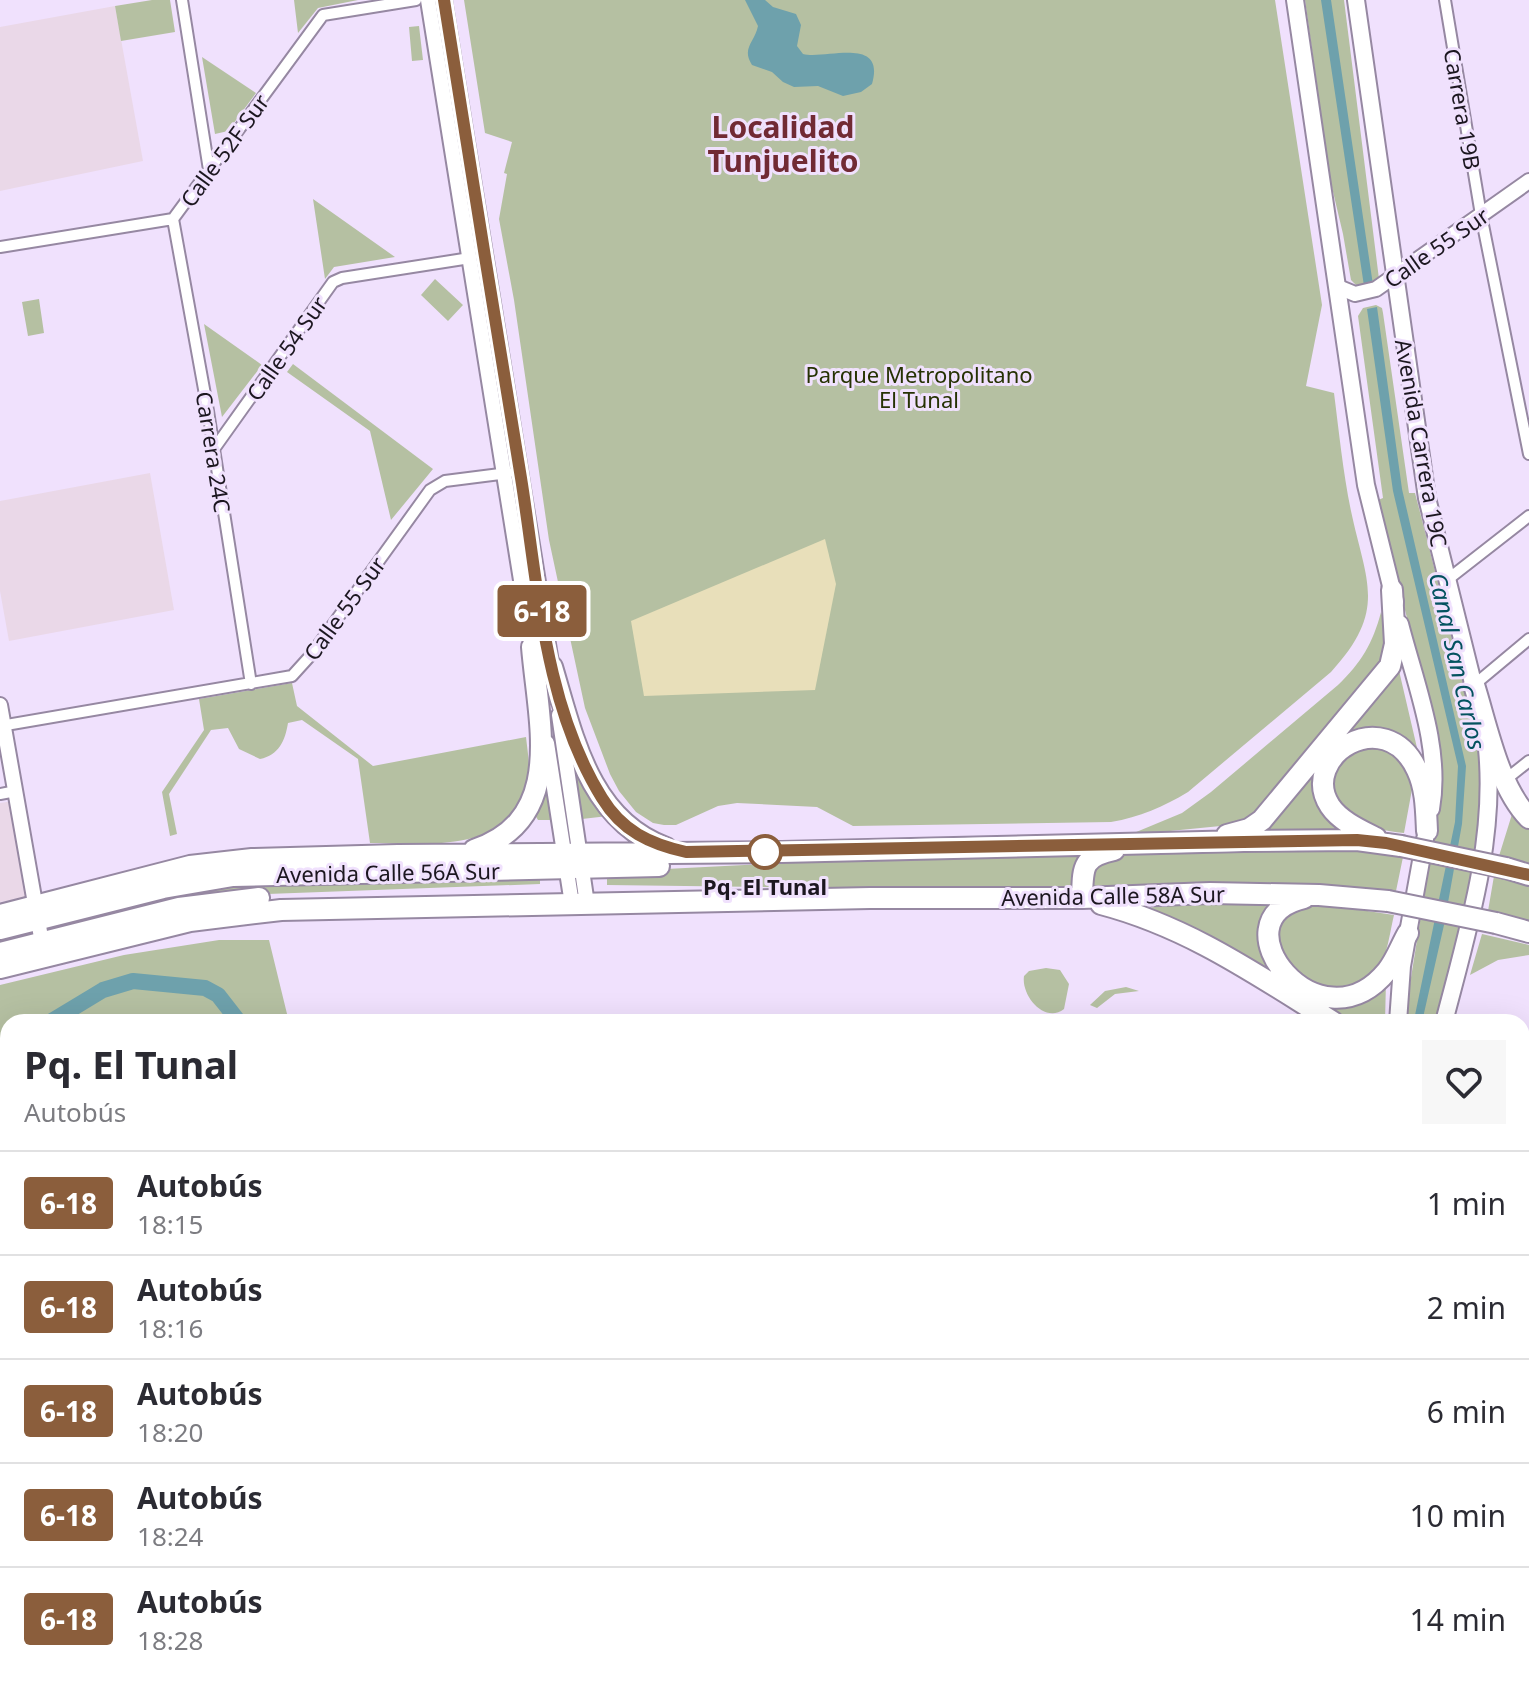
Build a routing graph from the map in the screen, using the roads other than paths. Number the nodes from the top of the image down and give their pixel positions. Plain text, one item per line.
1 (182, 0) edge
2 (416, 0) edge
3 (428, 0) edge
4 (444, 0) edge
5 (1295, 0) edge
6 (1356, 0) edge
7 (1445, 0) edge
8 (209, 170) junction
9 (1529, 181) edge
10 (1481, 215) junction
11 (173, 219) junction
12 (0, 247) edge
13 (470, 258) junction
14 (1395, 276) junction
15 (1338, 287) junction
16 (214, 449) junction
17 (1529, 454) edge
18 (512, 472) junction
19 (1529, 516) edge
20 (1447, 580) junction
21 (1392, 590) junction
22 (1529, 639) edge
23 (532, 647) junction
24 (552, 667) junction
25 (251, 684) junction
26 (1474, 685) junction
27 (0, 705) edge
28 (2, 726) edge
29 (1529, 761) edge
30 (1505, 780) junction
31 (16, 791) junction
32 (0, 794) edge
33 (1529, 818) edge
34 (1427, 831) junction
35 (1200, 842) junction
36 (1150, 843) junction
37 (1394, 844) junction
38 (686, 852) junction
39 (782, 852) junction
40 (454, 855) junction
41 (573, 861) junction
42 (165, 872) junction
43 (1529, 875) edge
44 (204, 880) junction
45 (363, 895) junction
46 (1319, 895) junction
47 (579, 898) junction
48 (1082, 898) junction
49 (325, 909) junction
50 (37, 913) junction
51 (0, 915) edge
52 (0, 929) edge
53 (1529, 932) edge
54 (1408, 933) junction
55 (42, 943) junction
56 (0, 953) edge
57 (0, 968) edge
58 (1320, 1014) edge
59 (1398, 1014) edge
60 (1446, 1014) edge

1 - 8 street
2 - 8 street, Calle 52F Sur
3 - 13 main road
4 - 18 main road
5 - 15 main road
6 - 14 main road, Avenida Carrera 19C
7 - 10 street, Carrera 19B
8 - 11 street, Calle 52F Sur
9 - 10 main road, Calle 55 Sur
10 - 14 main road, Calle 55 Sur
10 - 17 street, Carrera 19B
11 - 12 street, Calle 52F Sur
11 - 16 street, Carrera 24C
13 - 16 street, Calle 54 Sur
13 - 18 main road
14 - 15 main road, Calle 55 Sur
14 - 20 main road, Avenida Carrera 19C
15 - 21 main road
16 - 25 street, Carrera 24C
18 - 23 main road
18 - 24 main road
18 - 25 street, Calle 55 Sur
19 - 20 street
20 - 26 main road, Avenida Carrera 19C
21 - 34 main road
21 - 35 highway
22 - 26 street
23 - 40 highway
23 - 41 main road
24 - 38 highway
24 - 41 main road
25 - 28 street, Calle 55 Sur
26 - 30 highway
26 - 60 main road, Avenida Carrera 19C
27 - 28 main road
28 - 31 main road
29 - 30 street
30 - 33 highway
31 - 32 street
31 - 50 main road
34 - 37 highway
34 - 54 main road
35 - 36 highway
35 - 37 highway
36 - 39 highway
36 - 48 highway
37 - 43 highway, bridge
38 - 39 highway
38 - 41 highway
39 - 41 highway, Avenida Calle 56A Sur
40 - 41 highway, Avenida Calle 56A Sur
40 - 42 highway, Avenida Calle 56A Sur
41 - 44 highway, Avenida Calle 56A Sur
41 - 47 main road
42 - 44 highway
42 - 50 highway, Avenida Calle 56A Sur
44 - 50 highway, Avenida Calle 56A Sur
45 - 47 highway, Avenida Calle 56A Sur
45 - 49 highway
45 - 55 highway, Avenida Calle 56A Sur
46 - 48 highway, Avenida Calle 58A Sur
46 - 53 highway, Avenida Calle 58A Sur, bridge
46 - 54 highway
47 - 48 highway, Avenida Calle 58A Sur
47 - 49 highway, Avenida Calle 56A Sur
48 - 58 highway
49 - 57 highway, Avenida Calle 56A Sur
50 - 51 highway, Avenida Calle 56A Sur
50 - 52 highway, Avenida Calle 56A Sur
50 - 55 main road
54 - 59 main road
55 - 56 highway, Avenida Calle 56A Sur

